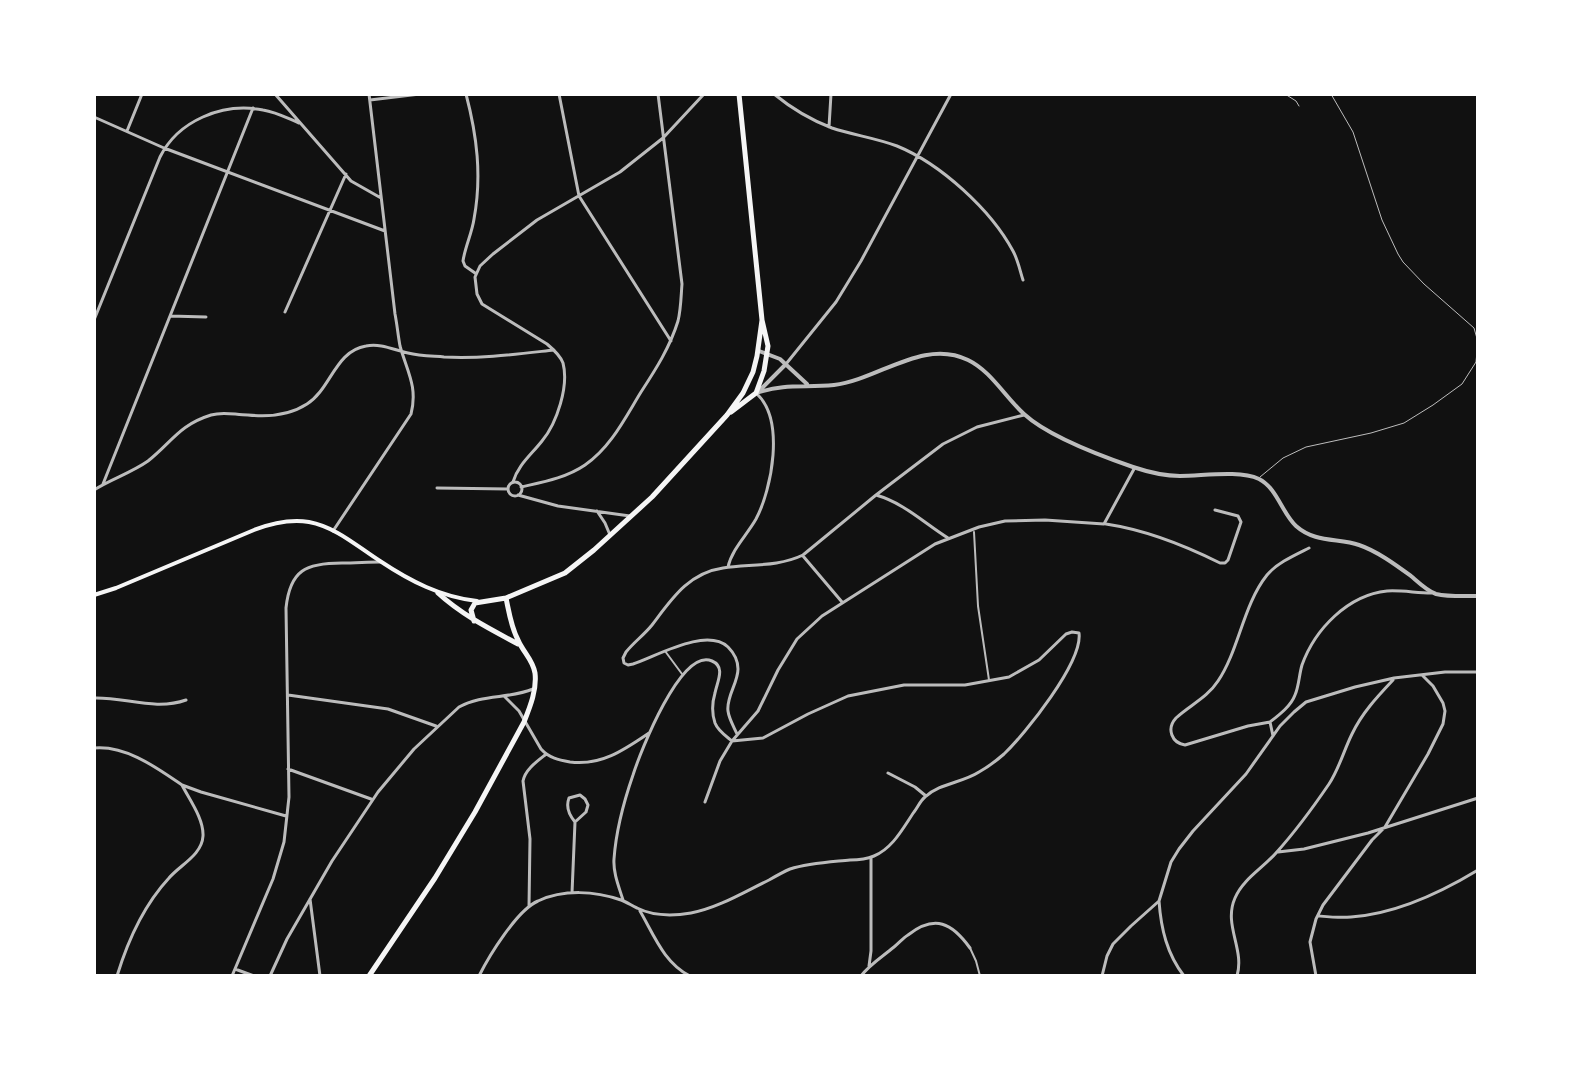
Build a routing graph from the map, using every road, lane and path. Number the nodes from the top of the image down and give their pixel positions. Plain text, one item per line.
1 (142, 94) edge
2 (275, 94) edge
3 (369, 94) edge
4 (420, 94) edge
5 (466, 94) edge
6 (559, 94) edge
7 (658, 94) edge
8 (704, 94) edge
9 (739, 94) edge
10 (774, 94) edge
11 (831, 94) edge
12 (951, 94) edge
13 (1285, 94) edge
14 (1331, 94) edge
15 (280, 100) junction
16 (370, 100) junction
17 (1299, 106) dead end
18 (253, 108) junction
19 (278, 110) junction
20 (94, 117) edge
21 (299, 123) junction
22 (829, 127) junction
23 (127, 131) junction
24 (663, 138) junction
25 (164, 148) junction
26 (917, 156) junction
27 (227, 171) junction
28 (346, 174) junction
29 (579, 196) junction
30 (381, 198) junction
31 (328, 211) junction
32 (385, 231) junction
33 (477, 273) junction
34 (1023, 280) dead end
35 (285, 312) dead end
36 (170, 316) junction
37 (206, 317) dead end
38 (94, 320) edge
39 (762, 320) junction
40 (671, 341) junction
41 (554, 350) junction
42 (402, 351) junction
43 (768, 353) junction
44 (758, 354) junction
45 (786, 364) junction
46 (809, 386) junction
47 (756, 393) junction
48 (727, 415) junction
49 (1024, 415) junction
50 (1135, 468) junction
51 (1258, 479) junction
52 (513, 482) junction
53 (103, 485) junction
54 (521, 487) junction
55 (437, 488) dead end
56 (508, 489) junction
57 (94, 490) edge
58 (518, 495) junction
59 (876, 495) junction
60 (1215, 510) dead end
61 (597, 511) junction
62 (630, 516) junction
63 (1104, 524) junction
64 (973, 529) junction
65 (333, 531) junction
66 (610, 535) junction
67 (948, 538) junction
68 (1309, 548) dead end
69 (803, 555) junction
70 (381, 562) junction
71 (728, 567) junction
72 (438, 593) junction
73 (1433, 593) junction
74 (94, 595) edge
75 (1478, 596) edge
76 (506, 598) junction
77 (479, 602) junction
78 (842, 602) junction
79 (474, 621) junction
80 (513, 628) junction
81 (502, 635) junction
82 (520, 645) junction
83 (665, 651) junction
84 (1478, 672) edge
85 (1421, 674) junction
86 (683, 675) junction
87 (1394, 678) junction
88 (990, 682) junction
89 (534, 689) junction
90 (288, 695) junction
91 (504, 696) junction
92 (1295, 696) junction
93 (94, 698) edge
94 (186, 700) dead end
95 (1306, 702) junction
96 (524, 722) junction
97 (1270, 722) junction
98 (437, 727) junction
99 (649, 733) junction
100 (737, 734) junction
101 (1273, 736) junction
102 (732, 741) junction
103 (94, 748) edge
104 (545, 754) junction
105 (288, 769) junction
106 (888, 773) dead end
107 (182, 785) junction
108 (926, 796) junction
109 (1478, 798) edge
110 (373, 800) junction
111 (705, 802) dead end
112 (287, 816) junction
113 (575, 822) junction
114 (1385, 827) junction
115 (1278, 852) junction
116 (871, 858) junction
117 (1478, 870) edge
118 (572, 893) junction
119 (310, 899) junction
120 (623, 900) junction
121 (1159, 901) junction
122 (529, 906) junction
123 (640, 910) junction
124 (1317, 916) junction
125 (970, 948) joint
126 (869, 966) junction
127 (235, 969) junction
128 (117, 976) edge
129 (232, 976) edge
130 (254, 976) edge
131 (270, 976) edge
132 (320, 976) edge
133 (369, 976) edge
134 (479, 976) edge
135 (690, 976) edge
136 (861, 976) edge
137 (980, 976) edge
138 (1102, 976) edge
139 (1184, 976) edge
140 (1237, 976) edge
141 (1316, 976) edge

1 - 23 street
2 - 15 street
3 - 16 street
4 - 16 street
5 - 33 street
6 - 29 street
7 - 24 street
8 - 24 street
9 - 39 main road
10 - 22 street
11 - 22 street
12 - 26 street
13 - 17 lane
14 - 51 lane
15 - 19 street
15 - 21 street
16 - 30 street
18 - 19 street
18 - 25 street
18 - 27 street
19 - 21 street
20 - 23 street
21 - 28 street
22 - 26 street
23 - 25 street
24 - 29 street
24 - 40 street
25 - 27 street
25 - 38 street
26 - 34 street
26 - 45 street
27 - 31 street
27 - 36 street
28 - 30 street
28 - 31 street
29 - 33 street
29 - 40 street
30 - 32 street
31 - 32 street
31 - 35 street
32 - 42 street
33 - 41 street
36 - 37 street
36 - 53 street
39 - 43 main road
39 - 44 main road
40 - 54 street
41 - 42 street
41 - 52 street
42 - 53 street
42 - 65 street
43 - 44 street
43 - 45 street
43 - 47 main road
44 - 47 main road
44 - 48 main road
45 - 46 street
45 - 47 street
46 - 47 street
46 - 49 street
47 - 48 main road
47 - 71 street
48 - 62 main road
49 - 50 street
49 - 59 street
50 - 51 street
50 - 63 street
51 - 73 street
52 - 54 street
52 - 56 street
53 - 57 street
54 - 58 street
55 - 56 street
56 - 58 street
58 - 61 street
59 - 67 street
59 - 69 street
60 - 63 street
61 - 62 street
61 - 66 street
62 - 66 main road
63 - 64 street
64 - 67 street
64 - 88 street
65 - 70 main road
65 - 74 main road
66 - 76 main road
67 - 78 street
68 - 97 street
69 - 71 street
69 - 78 street
70 - 72 main road
70 - 90 street
71 - 83 street
72 - 77 main road
72 - 79 main road
73 - 75 street
73 - 92 street
76 - 77 main road
76 - 80 main road
77 - 79 main road
78 - 100 street
79 - 81 main road
80 - 81 main road
80 - 82 main road
81 - 82 main road
82 - 89 main road
83 - 86 street
83 - 100 street
84 - 85 street
85 - 87 street
85 - 114 street
86 - 99 street
86 - 102 street
87 - 95 street
87 - 115 street
88 - 102 street
88 - 108 street
89 - 91 street
89 - 96 main road
90 - 98 street
90 - 105 street
91 - 96 street
91 - 98 street
92 - 95 street
92 - 97 street
93 - 94 street
95 - 101 street
96 - 104 street
96 - 133 main road
97 - 101 street
98 - 110 street
99 - 104 street
99 - 120 street
100 - 102 street
101 - 121 street
102 - 111 street
103 - 107 street
104 - 122 street
105 - 110 street
105 - 112 street
106 - 108 street
107 - 112 street
107 - 128 street
108 - 116 street
109 - 114 street
110 - 119 street
112 - 127 street
113 - 113 street
113 - 118 street
114 - 115 street
114 - 124 street
115 - 140 street
116 - 123 street
116 - 126 street
117 - 124 street
118 - 120 street
118 - 122 street
119 - 131 street
119 - 132 street
120 - 123 street
121 - 138 street
121 - 139 street
122 - 134 street
123 - 135 street
124 - 141 street
125 - 126 street
125 - 137 street
126 - 136 street
127 - 129 street
127 - 130 street

